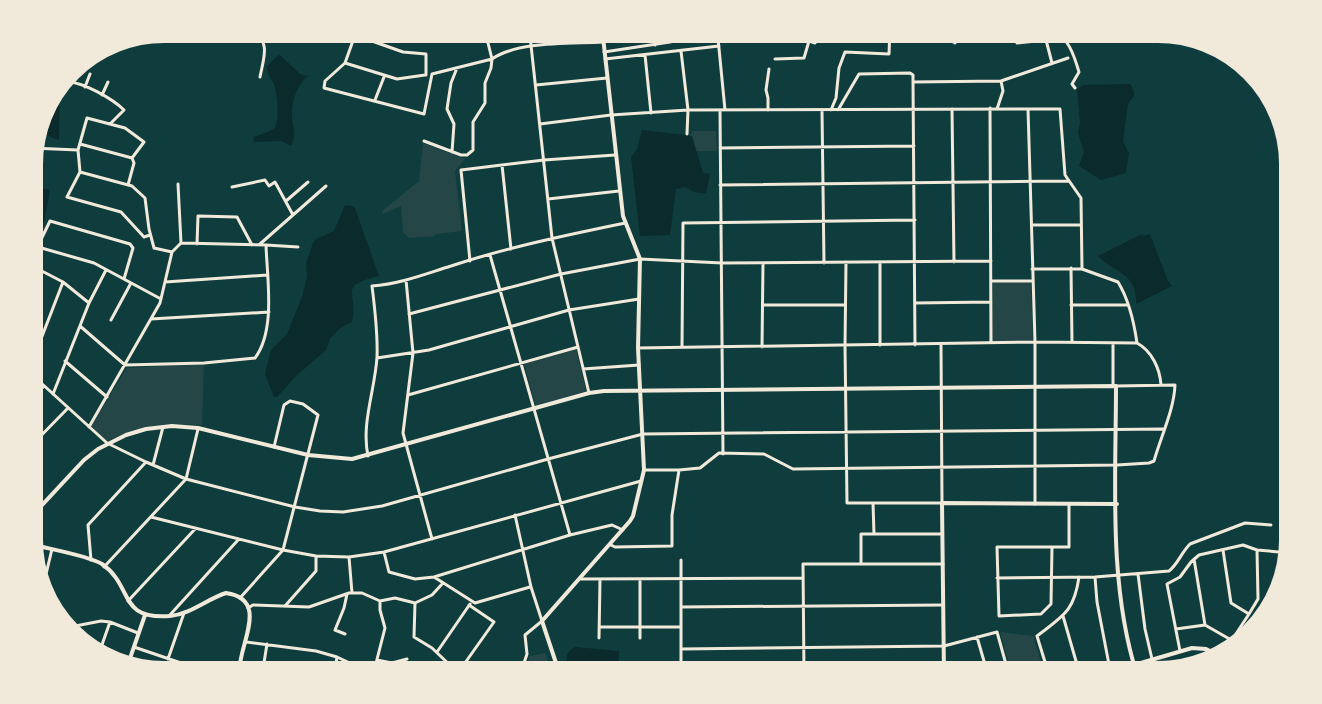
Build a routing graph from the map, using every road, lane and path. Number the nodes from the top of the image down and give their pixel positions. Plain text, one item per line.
1 (263, 39) edge
2 (354, 39) edge
3 (366, 39) edge
4 (486, 39) edge
5 (531, 39) edge
6 (603, 39) edge
7 (653, 39) edge
8 (678, 39) edge
9 (718, 39) edge
10 (817, 39) edge
11 (890, 39) edge
12 (948, 39) edge
13 (1063, 39) edge
14 (603, 42) junction
15 (955, 43) dead end
16 (1017, 43) dead end
17 (655, 45) junction
18 (719, 46) junction
19 (532, 47) junction
20 (681, 51) junction
21 (604, 52) junction
22 (645, 54) junction
23 (605, 58) junction
24 (1068, 58) dead end
25 (492, 59) junction
26 (775, 59) dead end
27 (345, 63) junction
28 (1052, 63) junction
29 (457, 68) junction
30 (769, 69) dead end
31 (90, 74) dead end
32 (432, 74) junction
33 (426, 75) junction
34 (260, 76) dead end
35 (384, 77) junction
36 (607, 78) junction
37 (1001, 81) junction
38 (70, 82) edge
39 (108, 82) dead end
40 (913, 82) junction
41 (536, 85) junction
42 (85, 87) junction
43 (1075, 88) dead end
44 (102, 95) junction
45 (375, 101) junction
46 (990, 108) junction
47 (997, 108) junction
48 (1028, 108) junction
49 (952, 109) junction
50 (688, 110) junction
51 (720, 110) junction
52 (725, 110) junction
53 (768, 110) junction
54 (831, 110) junction
55 (838, 110) junction
56 (913, 110) junction
57 (822, 111) junction
58 (651, 113) junction
59 (611, 115) junction
60 (110, 124) junction
61 (540, 124) junction
62 (687, 134) dead end
63 (424, 141) dead end
64 (80, 144) junction
65 (914, 146) junction
66 (823, 147) junction
67 (40, 148) edge
68 (720, 148) junction
69 (78, 150) junction
70 (452, 152) junction
71 (615, 155) junction
72 (132, 158) junction
73 (544, 160) junction
74 (502, 165) junction
75 (80, 172) junction
76 (308, 182) dead end
77 (952, 182) junction
78 (990, 182) junction
79 (1031, 182) junction
80 (1069, 182) junction
81 (914, 183) junction
82 (178, 184) dead end
83 (823, 184) junction
84 (128, 185) junction
85 (720, 185) junction
86 (326, 186) dead end
87 (232, 187) dead end
88 (619, 191) junction
89 (548, 199) junction
90 (286, 201) junction
91 (293, 215) junction
92 (823, 220) junction
93 (915, 220) junction
94 (721, 221) junction
95 (625, 223) junction
96 (1032, 225) junction
97 (1082, 225) junction
98 (150, 235) junction
99 (552, 238) junction
100 (181, 243) junction
101 (197, 244) junction
102 (252, 245) junction
103 (259, 245) junction
104 (266, 245) junction
105 (39, 246) edge
106 (298, 247) dead end
107 (39, 248) edge
108 (511, 249) junction
109 (172, 252) junction
110 (490, 255) junction
111 (640, 259) junction
112 (470, 261) junction
113 (991, 261) junction
114 (683, 262) junction
115 (846, 262) junction
116 (880, 262) junction
117 (915, 262) junction
118 (954, 262) junction
119 (722, 263) junction
120 (763, 263) junction
121 (824, 263) junction
122 (1071, 268) junction
123 (39, 269) edge
124 (1032, 269) junction
125 (1082, 269) junction
126 (106, 270) junction
127 (561, 274) junction
128 (267, 275) junction
129 (124, 279) junction
130 (406, 280) junction
131 (992, 281) junction
132 (1033, 281) junction
133 (63, 282) junction
134 (165, 282) junction
135 (130, 283) junction
136 (500, 292) junction
137 (161, 299) junction
138 (640, 299) junction
139 (991, 302) junction
140 (89, 303) junction
141 (915, 303) junction
142 (763, 305) junction
143 (846, 305) junction
144 (1071, 305) junction
145 (1128, 305) junction
146 (569, 309) junction
147 (269, 312) junction
148 (409, 314) junction
149 (150, 319) junction
150 (111, 320) dead end
151 (80, 326) junction
152 (511, 326) junction
153 (1035, 342) junction
154 (1072, 342) junction
155 (1113, 342) junction
156 (991, 343) junction
157 (1137, 343) junction
158 (39, 345) edge
159 (880, 345) junction
160 (915, 345) junction
161 (941, 345) junction
162 (578, 346) junction
163 (845, 346) junction
164 (682, 347) junction
165 (721, 347) junction
166 (762, 347) junction
167 (638, 348) junction
168 (413, 353) junction
169 (377, 358) junction
170 (65, 361) junction
171 (521, 363) junction
172 (126, 365) junction
173 (639, 365) junction
174 (583, 369) junction
175 (39, 381) edge
176 (1161, 385) junction
177 (44, 386) junction
178 (1115, 386) junction
179 (1035, 387) junction
180 (942, 388) junction
181 (722, 389) junction
182 (846, 389) junction
183 (39, 391) edge
184 (639, 391) junction
185 (589, 393) junction
186 (53, 394) junction
187 (408, 395) junction
188 (107, 397) junction
189 (68, 408) junction
190 (534, 409) junction
191 (89, 427) junction
192 (163, 427) junction
193 (198, 428) junction
194 (1116, 429) junction
195 (1163, 429) junction
196 (942, 430) junction
197 (1035, 430) junction
198 (847, 432) junction
199 (723, 433) junction
200 (643, 434) junction
201 (39, 438) edge
202 (107, 443) junction
203 (405, 445) junction
204 (274, 447) junction
205 (723, 454) junction
206 (308, 455) junction
207 (368, 456) junction
208 (548, 459) junction
209 (146, 462) junction
210 (153, 465) junction
211 (1035, 465) junction
212 (1116, 465) junction
213 (942, 467) junction
214 (847, 468) junction
215 (644, 470) junction
216 (679, 470) junction
217 (186, 479) junction
218 (642, 481) junction
219 (419, 496) junction
220 (561, 502) junction
221 (873, 503) junction
222 (942, 503) junction
223 (1035, 504) junction
224 (1069, 504) junction
225 (1117, 504) junction
226 (295, 507) junction
227 (39, 508) edge
228 (515, 515) junction
229 (151, 517) junction
230 (1271, 525) dead end
231 (196, 528) junction
232 (623, 530) junction
233 (874, 534) junction
234 (942, 534) junction
235 (570, 536) junction
236 (432, 538) junction
237 (239, 539) junction
238 (610, 545) junction
239 (39, 546) edge
240 (1052, 547) junction
241 (52, 549) junction
242 (1257, 549) junction
243 (283, 550) junction
244 (523, 550) junction
245 (1223, 550) junction
246 (384, 552) junction
247 (1282, 552) edge
248 (316, 556) junction
249 (349, 557) junction
250 (1194, 559) junction
251 (91, 560) junction
252 (681, 560) dead end
253 (861, 564) junction
254 (943, 564) junction
255 (104, 567) junction
256 (1138, 574) junction
257 (1118, 576) junction
258 (434, 577) junction
259 (1052, 577) junction
260 (1079, 577) junction
261 (1095, 577) junction
262 (45, 578) edge
263 (803, 578) junction
264 (997, 578) junction
265 (580, 579) junction
266 (600, 579) junction
267 (640, 579) junction
268 (681, 579) junction
269 (443, 584) junction
270 (531, 587) junction
271 (352, 593) junction
272 (347, 594) junction
273 (240, 598) junction
274 (128, 601) junction
275 (380, 601) junction
276 (472, 601) junction
277 (415, 603) junction
278 (469, 605) junction
279 (943, 605) junction
280 (285, 606) junction
281 (803, 606) junction
282 (681, 607) junction
283 (248, 608) junction
284 (184, 613) junction
285 (1249, 614) junction
286 (145, 615) junction
287 (169, 616) junction
288 (1063, 616) junction
289 (542, 621) junction
290 (110, 622) junction
291 (1205, 625) junction
292 (74, 626) edge
293 (640, 626) junction
294 (600, 627) junction
295 (681, 627) junction
296 (1176, 629) junction
297 (140, 633) junction
298 (345, 634) dead end
299 (977, 637) junction
300 (599, 638) dead end
301 (640, 638) dead end
302 (1232, 640) joint
303 (246, 642) junction
304 (267, 644) junction
305 (944, 646) junction
306 (101, 647) edge
307 (803, 647) junction
308 (134, 648) junction
309 (681, 649) junction
310 (1180, 651) junction
311 (437, 652) junction
312 (1212, 652) edge
313 (337, 657) junction
314 (168, 659) junction
315 (406, 659) dead end
316 (1152, 659) junction
317 (130, 660) edge
318 (377, 660) junction
319 (241, 663) edge
320 (184, 664) dead end
321 (264, 665) edge
322 (336, 665) edge
323 (353, 665) edge
324 (376, 665) edge
325 (450, 665) edge
326 (463, 665) edge
327 (523, 665) edge
328 (557, 665) edge
329 (681, 665) edge
330 (804, 665) edge
331 (944, 665) edge
332 (985, 665) edge
333 (1006, 665) edge
334 (1046, 665) edge
335 (1077, 665) edge
336 (1109, 665) edge
337 (1134, 665) joint

1 - 34 street
2 - 27 street
3 - 33 street
4 - 25 street
5 - 19 street
6 - 14 street
7 - 17 street
8 - 17 street
9 - 18 street
10 - 26 street
11 - 54 street
12 - 15 street
13 - 43 street
14 - 19 street
14 - 21 street
16 - 28 street
17 - 21 street
18 - 20 street
18 - 52 street
19 - 25 street
19 - 41 street
20 - 22 street
20 - 50 street
21 - 23 street
22 - 23 street
22 - 58 street
23 - 36 street
24 - 28 street
25 - 29 street
25 - 70 street
27 - 35 street
27 - 45 street
28 - 37 street
29 - 32 street
29 - 70 street
30 - 53 street
31 - 42 street
32 - 33 street
32 - 45 street
33 - 35 street
35 - 45 street
36 - 41 street
36 - 59 street
37 - 40 street
37 - 47 street
38 - 42 street
39 - 44 street
40 - 55 street
40 - 56 street
41 - 61 street
42 - 44 street
44 - 60 street
46 - 47 street
46 - 49 street
46 - 78 street
47 - 48 street
48 - 79 street
48 - 80 street
49 - 56 street
49 - 77 street
50 - 51 street
50 - 58 street
50 - 62 street
51 - 52 street
51 - 68 street
52 - 53 street
53 - 57 street
54 - 55 street
54 - 57 street
55 - 56 street
56 - 65 street
57 - 66 street
58 - 59 street
59 - 61 street
59 - 71 street
60 - 64 street
60 - 72 street
61 - 73 street
63 - 70 street
64 - 69 street
64 - 72 street
65 - 66 street
65 - 81 street
66 - 68 street
66 - 83 street
67 - 69 street
68 - 85 street
69 - 75 street
71 - 73 street
71 - 88 street
72 - 84 street
73 - 74 street
73 - 89 street
74 - 108 street
74 - 112 street
75 - 84 street
75 - 98 street
76 - 90 street
77 - 78 street
77 - 81 street
77 - 118 street
78 - 79 street
78 - 113 street
79 - 80 street
79 - 96 street
80 - 97 street
81 - 83 street
81 - 93 street
82 - 100 street
83 - 85 street
83 - 92 street
84 - 98 street
85 - 94 street
86 - 91 street
87 - 90 street
88 - 89 street
88 - 95 street
89 - 99 street
90 - 91 street
91 - 103 street
92 - 93 street
92 - 94 street
92 - 121 street
93 - 117 street
94 - 114 street
94 - 119 street
95 - 99 street
95 - 111 street
96 - 97 street
96 - 124 street
97 - 125 street
98 - 109 street
99 - 108 street
99 - 127 street
100 - 101 street
100 - 109 street
101 - 102 street
101 - 102 street
102 - 103 street
103 - 104 street
104 - 106 street
104 - 128 street
105 - 129 street
107 - 126 street
108 - 110 street
109 - 134 street
110 - 112 street
110 - 136 street
111 - 114 street
111 - 127 street
111 - 138 street
112 - 130 street
113 - 118 street
113 - 131 street
114 - 119 street
114 - 164 street
115 - 116 street
115 - 121 street
115 - 143 street
116 - 117 street
116 - 159 street
117 - 118 street
117 - 141 street
119 - 120 street
119 - 165 street
120 - 121 street
120 - 142 street
122 - 124 street
122 - 125 street
122 - 144 street
123 - 133 street
124 - 132 street
125 - 145 street
126 - 129 street
126 - 140 street
127 - 136 street
127 - 146 street
128 - 134 street
128 - 147 street
129 - 135 street
130 - 148 street
130 - 169 street
131 - 132 street
131 - 139 street
132 - 153 street
133 - 140 street
133 - 158 street
134 - 137 street
135 - 137 street
135 - 150 street
136 - 148 street
136 - 152 street
137 - 149 street
138 - 146 street
138 - 167 street
139 - 141 street
139 - 156 street
140 - 151 street
141 - 160 street
142 - 143 street
142 - 166 street
143 - 163 street
144 - 145 street
144 - 154 street
145 - 157 street
146 - 152 street
146 - 162 street
147 - 149 street
147 - 172 street
148 - 168 street
149 - 172 street
151 - 170 street
151 - 172 street
152 - 168 street
152 - 171 street
153 - 154 street
153 - 156 street
153 - 179 street
154 - 155 street
155 - 157 street
155 - 178 street
156 - 161 street
157 - 176 street
159 - 160 street
159 - 163 street
160 - 161 street
161 - 180 street
162 - 171 street
162 - 174 street
163 - 166 street
163 - 182 street
164 - 165 street
164 - 167 street
165 - 166 street
165 - 181 street
167 - 173 street
168 - 169 street
168 - 187 street
169 - 207 street
170 - 186 street
170 - 188 street
171 - 187 street
171 - 190 street
172 - 188 street
173 - 174 street
173 - 184 street
174 - 185 street
175 - 177 street
176 - 178 street
176 - 195 street
177 - 183 street
177 - 186 street
178 - 179 street
178 - 194 street
179 - 180 street
179 - 197 street
180 - 182 street
180 - 196 street
181 - 182 street
181 - 184 street
181 - 199 street
182 - 198 street
184 - 185 street
184 - 200 street
185 - 190 street
186 - 189 street
187 - 203 street
188 - 191 street
189 - 191 street
189 - 201 street
190 - 203 street
190 - 208 street
191 - 202 street
192 - 193 street
192 - 202 street
192 - 210 street
193 - 204 street
193 - 217 street
194 - 195 street
194 - 197 street
194 - 212 street
195 - 212 street
196 - 197 street
196 - 198 street
196 - 213 street
197 - 211 street
198 - 199 street
198 - 214 street
199 - 200 street
199 - 205 street
200 - 208 street
200 - 215 street
202 - 209 street
202 - 227 street
203 - 207 street
203 - 219 street
204 - 206 street
204 - 206 street
205 - 214 street
205 - 216 street
206 - 207 street
206 - 226 street
208 - 219 street
208 - 220 street
209 - 210 street
209 - 251 street
210 - 217 street
211 - 212 street
211 - 213 street
211 - 223 street
212 - 225 street
213 - 214 street
213 - 222 street
214 - 221 street
215 - 216 street
215 - 218 street
216 - 238 street
217 - 226 street
217 - 229 street
218 - 220 street
218 - 232 street
219 - 226 street
219 - 236 street
220 - 228 street
220 - 235 street
221 - 222 street
221 - 233 street
222 - 223 street
222 - 234 street
223 - 224 street
224 - 225 street
224 - 240 street
225 - 257 street
226 - 243 street
228 - 236 street
228 - 244 street
229 - 231 street
229 - 255 street
230 - 256 street
231 - 237 street
231 - 274 street
232 - 235 street
232 - 238 street
233 - 234 street
233 - 253 street
234 - 254 street
235 - 244 street
236 - 246 street
237 - 243 street
237 - 287 street
238 - 265 street
239 - 241 street
240 - 259 street
240 - 264 street
241 - 251 street
241 - 262 street
242 - 245 street
242 - 247 street
242 - 285 street
243 - 248 street
243 - 273 street
244 - 258 street
244 - 270 street
245 - 250 street
245 - 285 street
246 - 249 street
246 - 258 street
248 - 249 street
248 - 280 street
249 - 271 street
250 - 291 street
250 - 296 street
251 - 255 street
252 - 268 street
253 - 254 street
253 - 263 street
254 - 279 street
255 - 274 street
256 - 257 street
256 - 316 street
257 - 261 street
257 - 337 street
258 - 269 street
259 - 260 street
259 - 264 street
259 - 264 street
260 - 261 street
260 - 288 street
261 - 336 street
263 - 268 street
263 - 281 street
265 - 266 street
265 - 289 street
266 - 267 street
266 - 294 street
267 - 268 street
267 - 293 street
268 - 282 street
269 - 276 street
269 - 277 street
270 - 276 street
270 - 289 street
271 - 272 street
271 - 275 street
272 - 280 street
272 - 298 street
273 - 283 street
273 - 284 street
274 - 286 street
275 - 277 street
275 - 318 street
276 - 278 street
277 - 311 street
278 - 311 street
278 - 326 street
279 - 281 street
279 - 305 street
280 - 283 street
281 - 282 street
281 - 307 street
282 - 295 street
283 - 303 street
284 - 287 street
284 - 314 street
285 - 302 street
286 - 287 street
286 - 297 street
288 - 334 street
288 - 335 street
289 - 327 street
289 - 328 street
290 - 292 street
290 - 297 street
290 - 306 street
291 - 296 street
291 - 302 street
293 - 294 street
293 - 295 street
293 - 301 street
294 - 300 street
295 - 309 street
296 - 310 street
297 - 308 street
299 - 305 street
299 - 332 street
299 - 333 street
303 - 304 street
303 - 319 street
304 - 313 street
304 - 321 street
305 - 307 street
305 - 331 street
307 - 309 street
307 - 330 street
308 - 314 street
308 - 317 street
309 - 329 street
310 - 312 street
310 - 316 street
311 - 325 street
313 - 322 street
313 - 323 street
314 - 320 street
315 - 318 street
316 - 337 street
318 - 324 street

